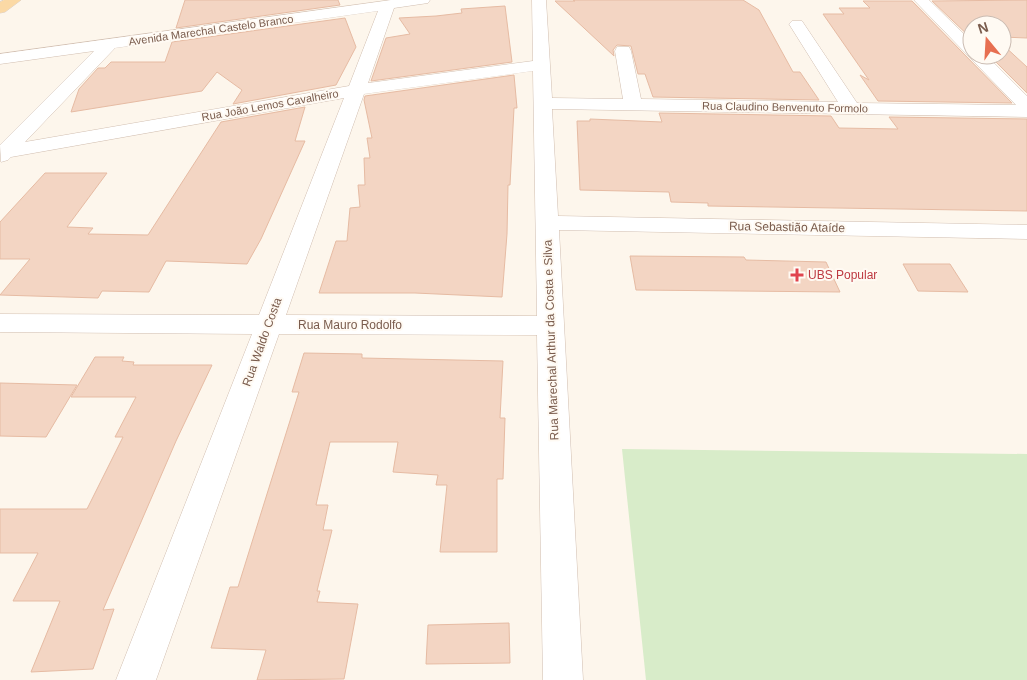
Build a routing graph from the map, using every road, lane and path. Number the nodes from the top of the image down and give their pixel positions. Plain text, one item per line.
1 (14, 0) edge
2 (423, 0) edge
3 (539, 0) edge
4 (921, 0) edge
5 (378, 2) edge
6 (0, 9) edge
7 (797, 24) dead end
8 (962, 41) edge
9 (110, 44) junction
10 (0, 51) edge
11 (623, 51) dead end
12 (0, 59) edge
13 (542, 65) junction
14 (986, 65) edge
15 (356, 90) junction
16 (543, 103) junction
17 (633, 104) junction
18 (1027, 106) edge
19 (852, 108) junction
20 (1027, 111) edge
21 (2, 154) edge
22 (547, 223) junction
23 (1027, 232) edge
24 (0, 323) edge
25 (269, 325) junction
26 (550, 326) junction
27 (136, 680) edge
28 (563, 680) edge

1 - 6 main road
2 - 5 street, Avenida Marechal Castelo Branco
3 - 13 street, Rua Marechal Arthur da Costa e Silva
4 - 8 street
5 - 9 street, Avenida Marechal Castelo Branco
5 - 10 street, Avenida Marechal Castelo Branco
5 - 15 street, Rua Waldo Costa
7 - 19 street
9 - 12 street, Avenida Marechal Castelo Branco
9 - 21 street
11 - 17 street
13 - 15 street, Rua João Lemos Cavalheiro
13 - 16 street, Rua Marechal Arthur da Costa e Silva
14 - 18 street
15 - 21 street, Rua João Lemos Cavalheiro
15 - 25 street, Rua Waldo Costa
16 - 17 street, Rua Claudino Benvenuto Formolo
16 - 22 street, Rua Marechal Arthur da Costa e Silva
17 - 19 street, Rua Claudino Benvenuto Formolo
19 - 20 street, Rua Claudino Benvenuto Formolo
22 - 23 street, Rua Sebastião Ataíde
22 - 26 street, Rua Marechal Arthur da Costa e Silva
24 - 25 street, Rua Mauro Rodolfo
25 - 26 street, Rua Mauro Rodolfo
25 - 27 street, Rua Waldo Costa
26 - 28 street, Rua Marechal Arthur da Costa e Silva

